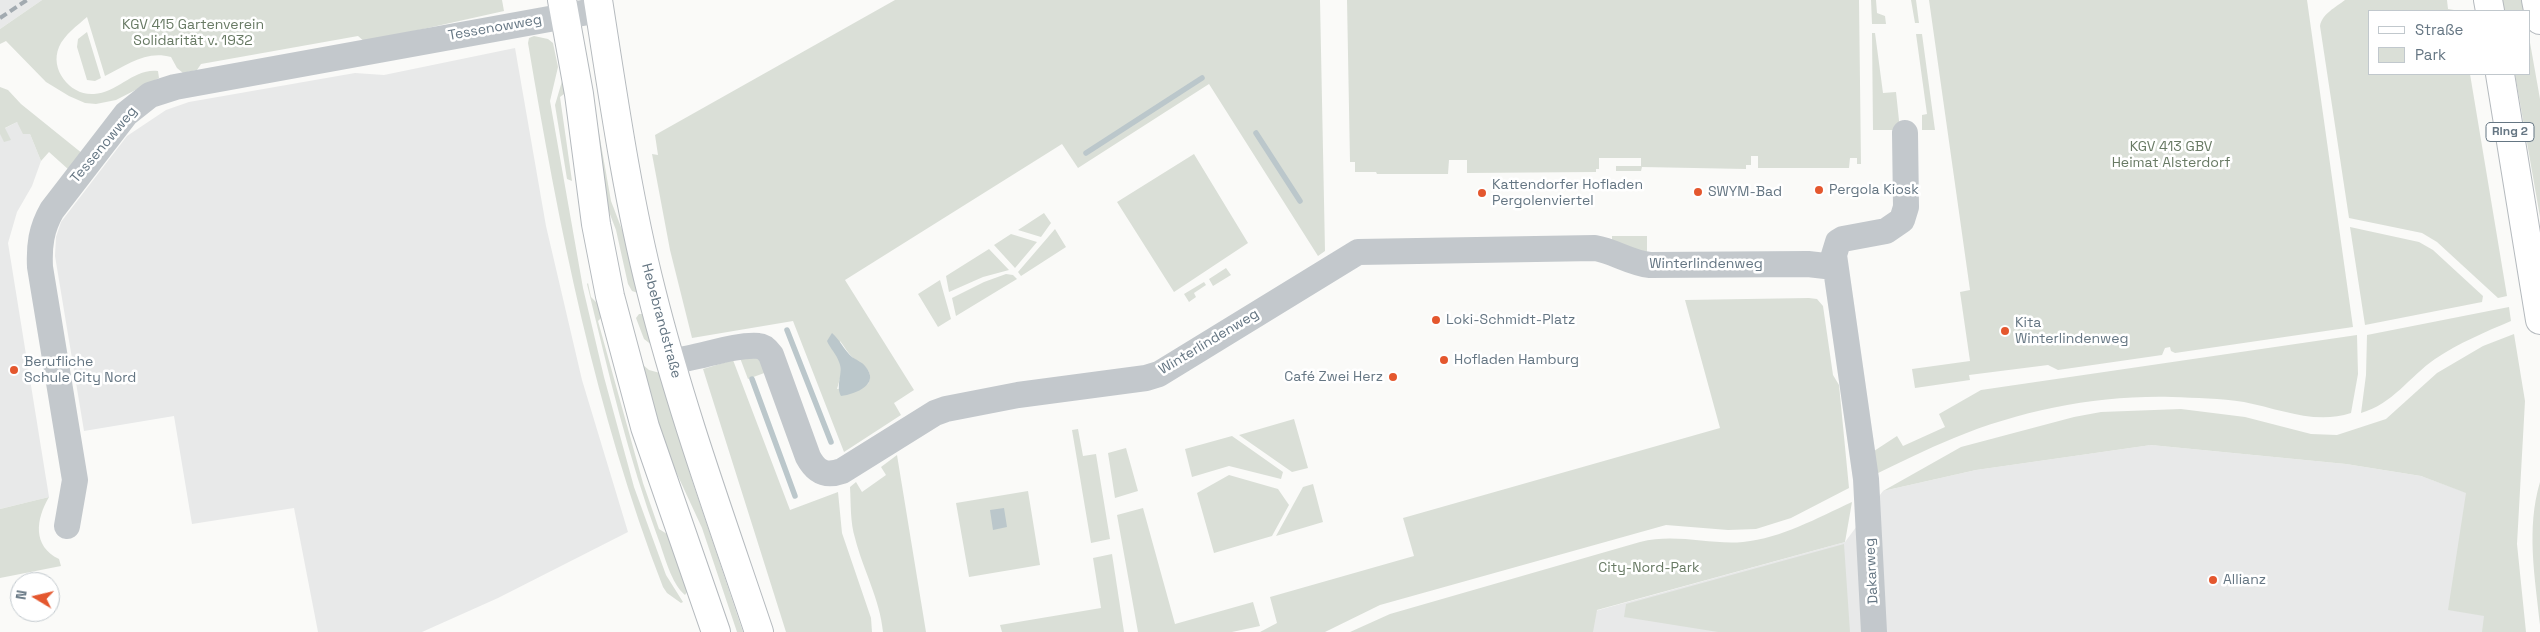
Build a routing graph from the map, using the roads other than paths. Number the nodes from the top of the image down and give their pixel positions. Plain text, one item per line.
1 (2536, 0) edge
2 (599, 5) edge
3 (563, 8) edge
4 (2540, 20) edge
5 (2500, 75) edge
6 (1905, 133) dead end
7 (1834, 267) junction
8 (650, 288) junction
9 (610, 296) junction
10 (2540, 320) edge
11 (620, 334) junction
12 (670, 360) junction
13 (67, 526) dead end
14 (756, 623) edge
15 (715, 629) edge
16 (1874, 632) edge

1 - 4 main road
2 - 3 street, Tessenowweg
2 - 8 main road, Hebebrandstraße
3 - 9 main road
3 - 13 street, Tessenowweg
5 - 10 main road, Ring 2
6 - 7 street
7 - 12 street, Winterlindenweg
7 - 16 street, Dakarweg
8 - 9 main road
8 - 12 main road, Hebebrandstraße
9 - 11 main road
11 - 12 main road
11 - 15 main road
12 - 14 main road, Hebebrandstraße

